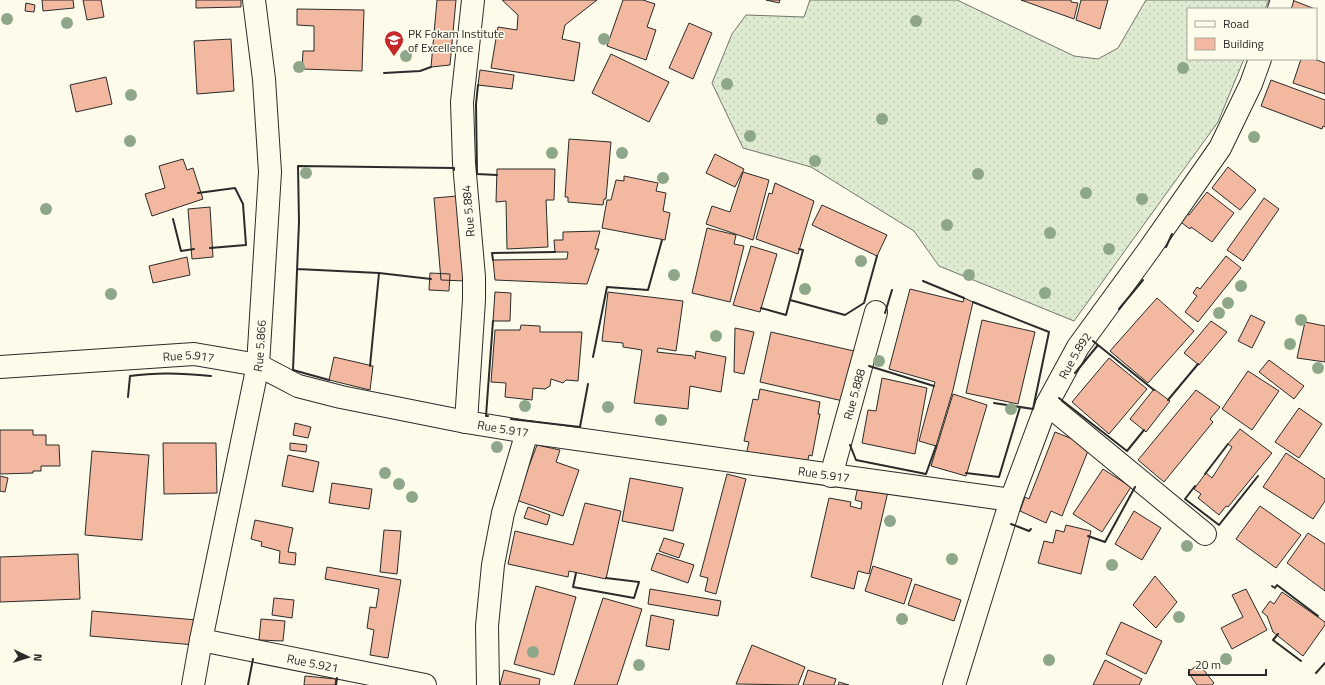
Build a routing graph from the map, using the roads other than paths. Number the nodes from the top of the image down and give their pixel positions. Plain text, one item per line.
1 (254, 0) edge
2 (473, 0) edge
3 (1260, 60) edge
4 (876, 312) dead end
5 (258, 365) junction
6 (0, 368) edge
7 (1047, 404) junction
8 (466, 422) junction
9 (527, 432) junction
10 (832, 476) junction
11 (1011, 500) junction
12 (1205, 534) dead end
13 (201, 640) junction
14 (194, 685) edge
15 (425, 685) edge
16 (488, 685) edge
17 (954, 685) edge

1 - 5 street, Rue 5.866
2 - 8 street, Rue 5.884
3 - 7 street, Rue 5.892
4 - 10 street, Rue 5.888
5 - 6 street, Rue 5.917
5 - 8 street, Rue 5.917
5 - 13 street, Rue 5.866
7 - 11 street, Rue 5.892
7 - 12 street
8 - 9 street, Rue 5.917
9 - 10 street, Rue 5.917
9 - 16 street
10 - 11 street, Rue 5.917
11 - 17 street, Rue 5.892
13 - 14 street, Rue 5.866
13 - 15 street, Rue 5.921

